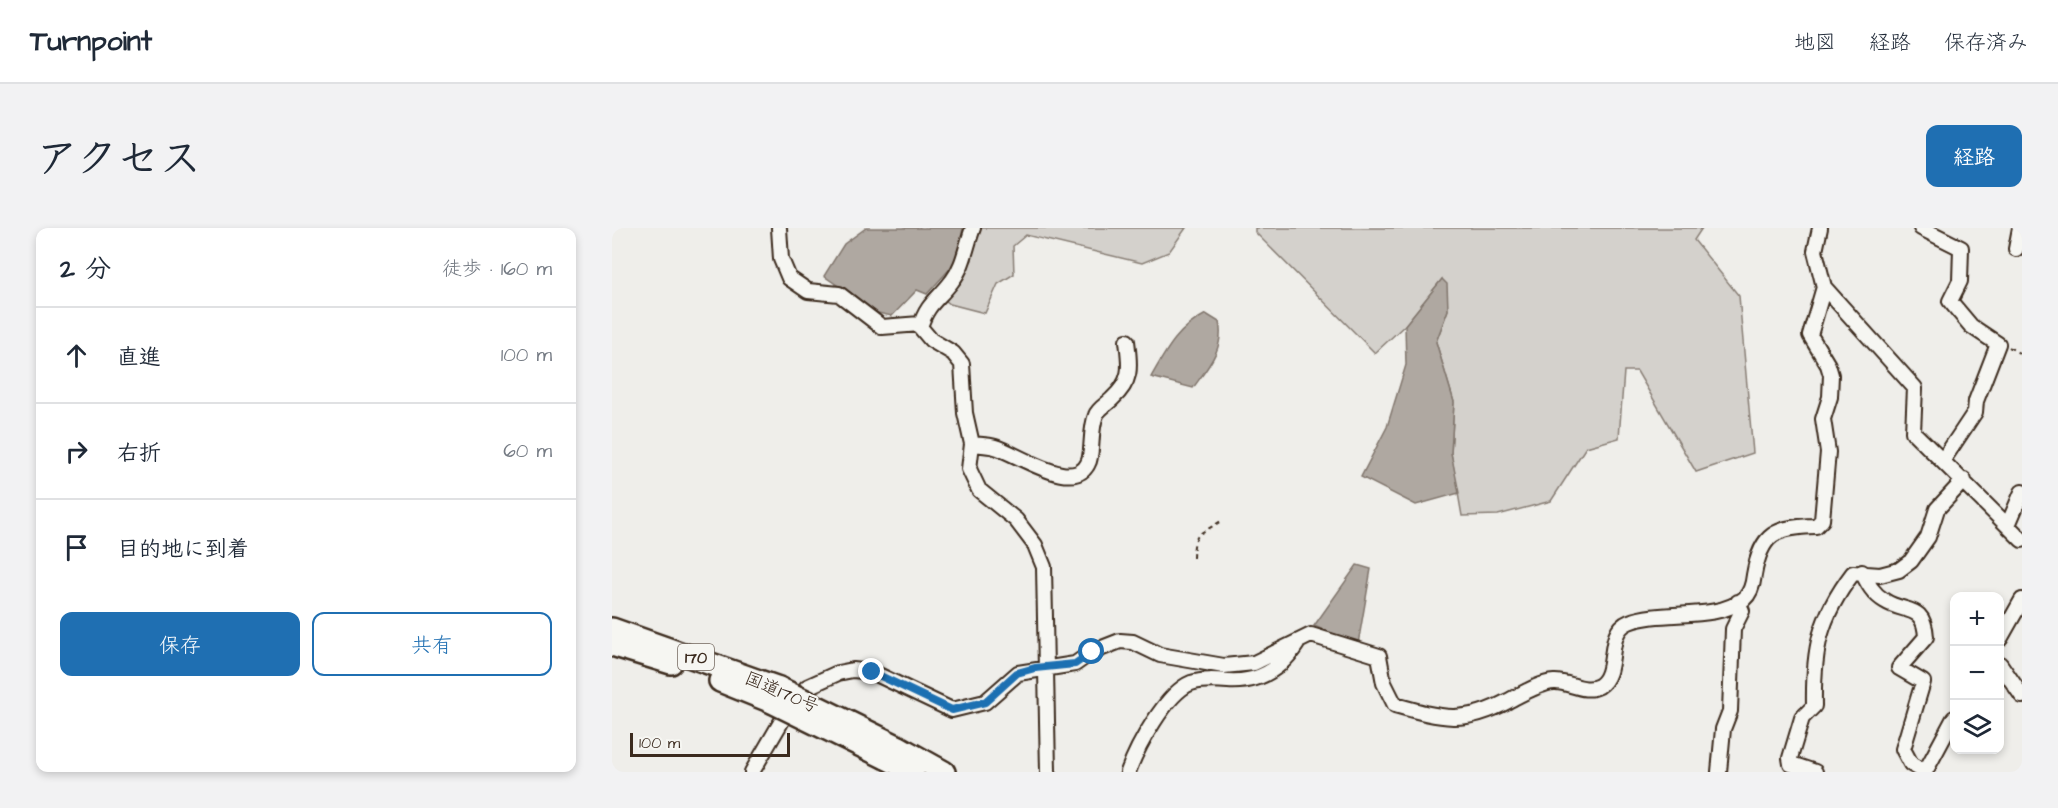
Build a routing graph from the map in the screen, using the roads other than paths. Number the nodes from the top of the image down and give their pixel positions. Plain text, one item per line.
1 (779, 228) edge
2 (972, 228) edge
3 (1820, 228) edge
4 (1921, 228) edge
5 (2020, 228) edge
6 (2016, 249) dead end
7 (1824, 287) junction
8 (920, 327) junction
9 (1127, 341) dead end
10 (972, 444) junction
11 (1942, 460) junction
12 (1964, 480) junction
13 (2022, 492) edge
14 (2008, 525) junction
15 (2022, 540) edge
16 (1862, 572) junction
17 (2022, 600) edge
18 (1738, 602) junction
19 (612, 629) edge
20 (2004, 632) edge
21 (1298, 641) junction
22 (612, 645) edge
23 (1046, 667) junction
24 (2004, 670) edge
25 (776, 695) junction
26 (2022, 696) edge
27 (1950, 725) edge
28 (892, 752) junction
29 (752, 772) edge
30 (913, 772) edge
31 (944, 772) edge
32 (1048, 772) edge
33 (1128, 772) edge
34 (1719, 772) edge
35 (1815, 772) edge
36 (1925, 772) edge

1 - 8 street
2 - 8 street
3 - 7 street
4 - 11 street
5 - 6 street
7 - 11 street
7 - 18 street
8 - 10 street
9 - 10 street
10 - 23 street
11 - 12 street
12 - 14 street
12 - 16 street
13 - 14 street
14 - 15 street
16 - 35 street
16 - 36 street
17 - 20 street
18 - 21 street
18 - 34 street
19 - 25 highway, 国道170号 / 170
21 - 23 street
21 - 33 street
22 - 25 highway, 国道170号 / 170
23 - 29 street
23 - 32 street
24 - 26 street
25 - 28 highway, 国道170号 / 170, bridge
27 - 36 street
28 - 30 highway, 国道170号 / 170
28 - 31 highway, 国道170号 / 170

